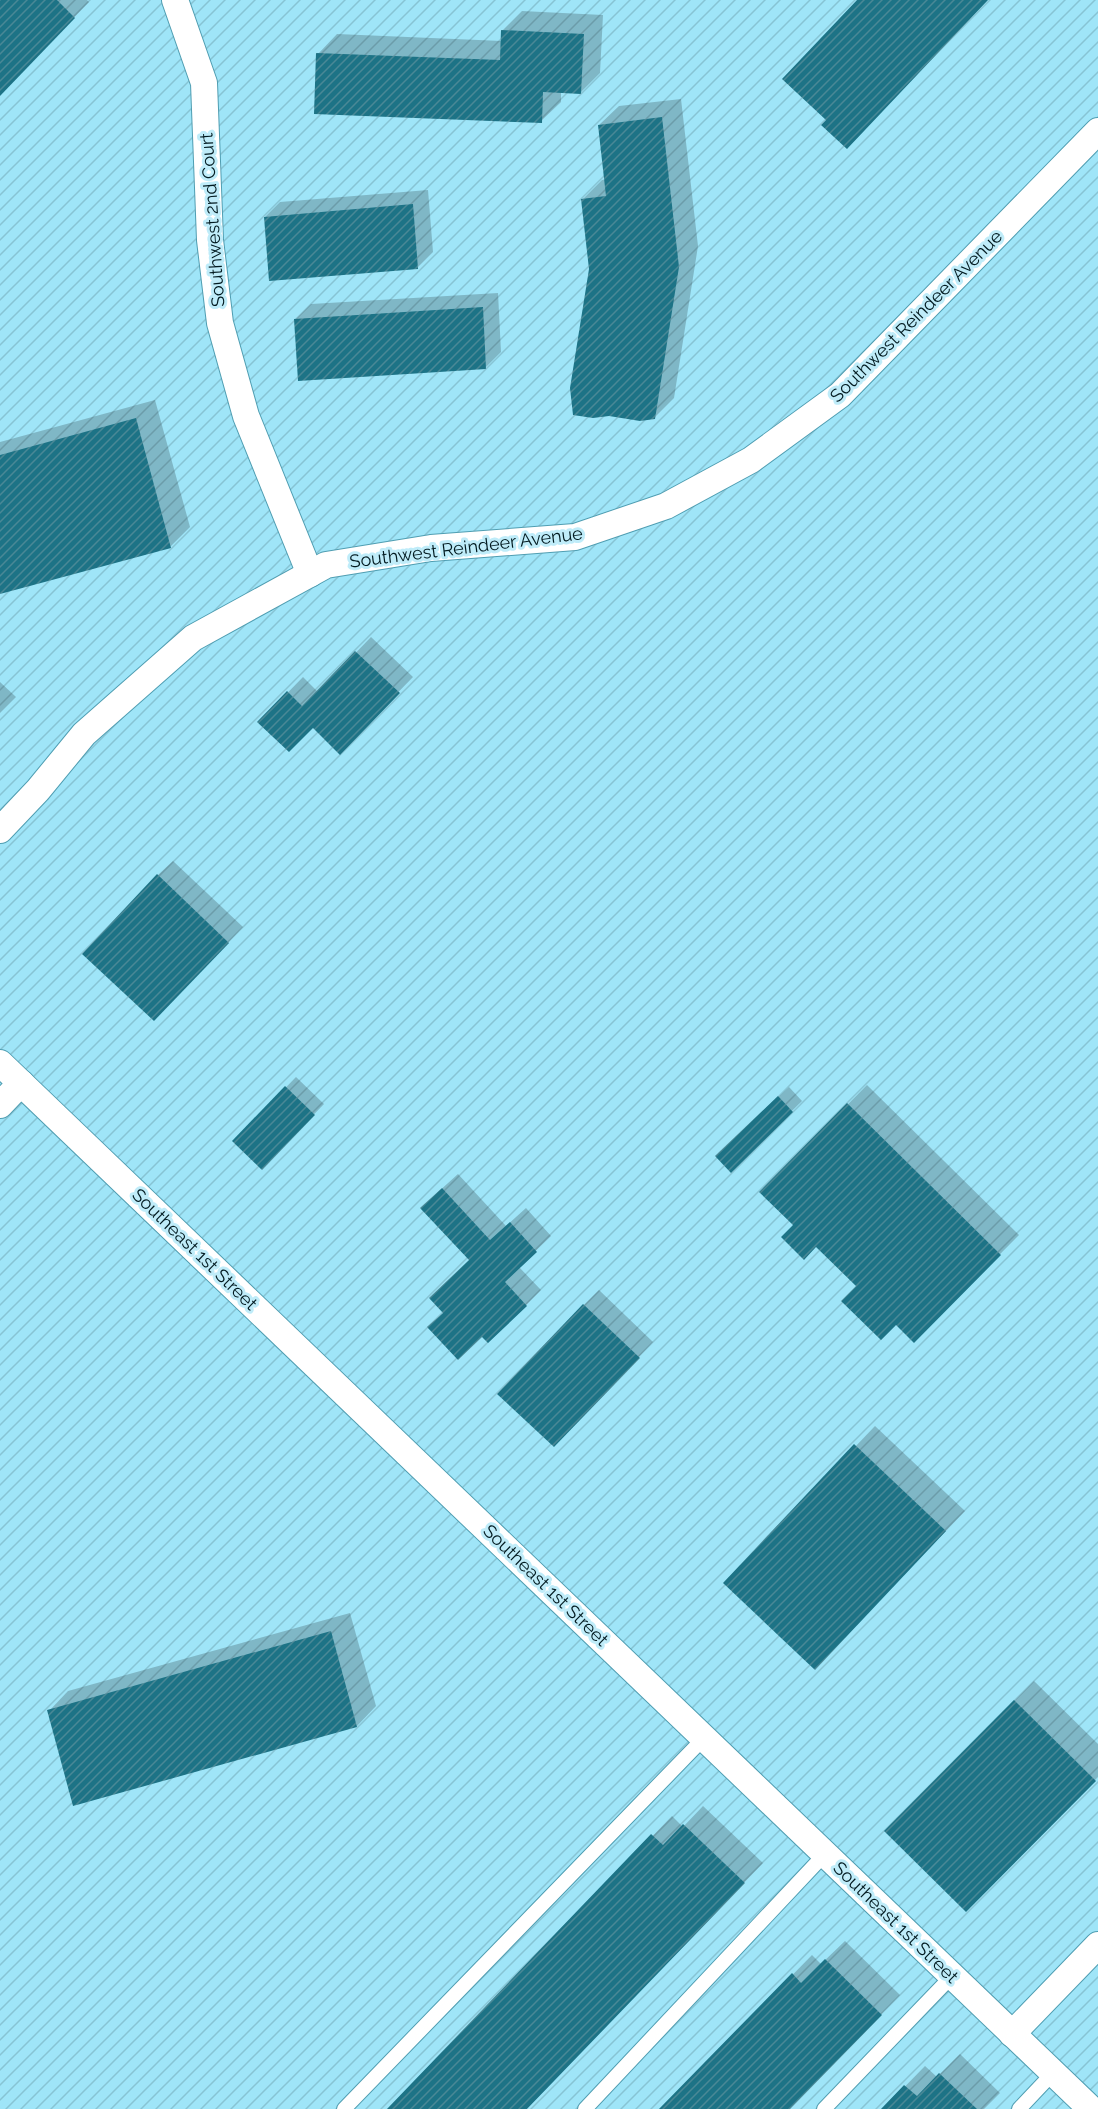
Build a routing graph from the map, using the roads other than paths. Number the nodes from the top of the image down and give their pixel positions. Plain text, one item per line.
1 (175, 0) edge
2 (1098, 130) edge
3 (310, 574) junction
4 (0, 830) edge
5 (0, 1063) edge
6 (21, 1083) junction
7 (0, 1105) edge
8 (705, 1737) junction
9 (825, 1854) junction
10 (1098, 1945) edge
11 (952, 1976) junction
12 (1012, 2034) junction
13 (1053, 2073) junction
14 (344, 2109) edge
15 (585, 2109) edge
16 (824, 2109) edge
17 (1019, 2109) edge
18 (1091, 2109) edge

1 - 3 street, Southwest 2nd Court
2 - 3 street, Southwest Reindeer Avenue
3 - 4 street, Southwest Reindeer Avenue
5 - 6 street, Southeast 1st Street
6 - 7 street
6 - 8 street, Southeast 1st Street
8 - 9 street, Southeast 1st Street
8 - 14 lane
9 - 11 street, Southeast 1st Street
9 - 15 lane
10 - 12 street
11 - 12 street, Southeast 1st Street
11 - 16 lane
12 - 13 street, Southeast 1st Street
13 - 17 lane
13 - 18 street, Southeast 1st Street

